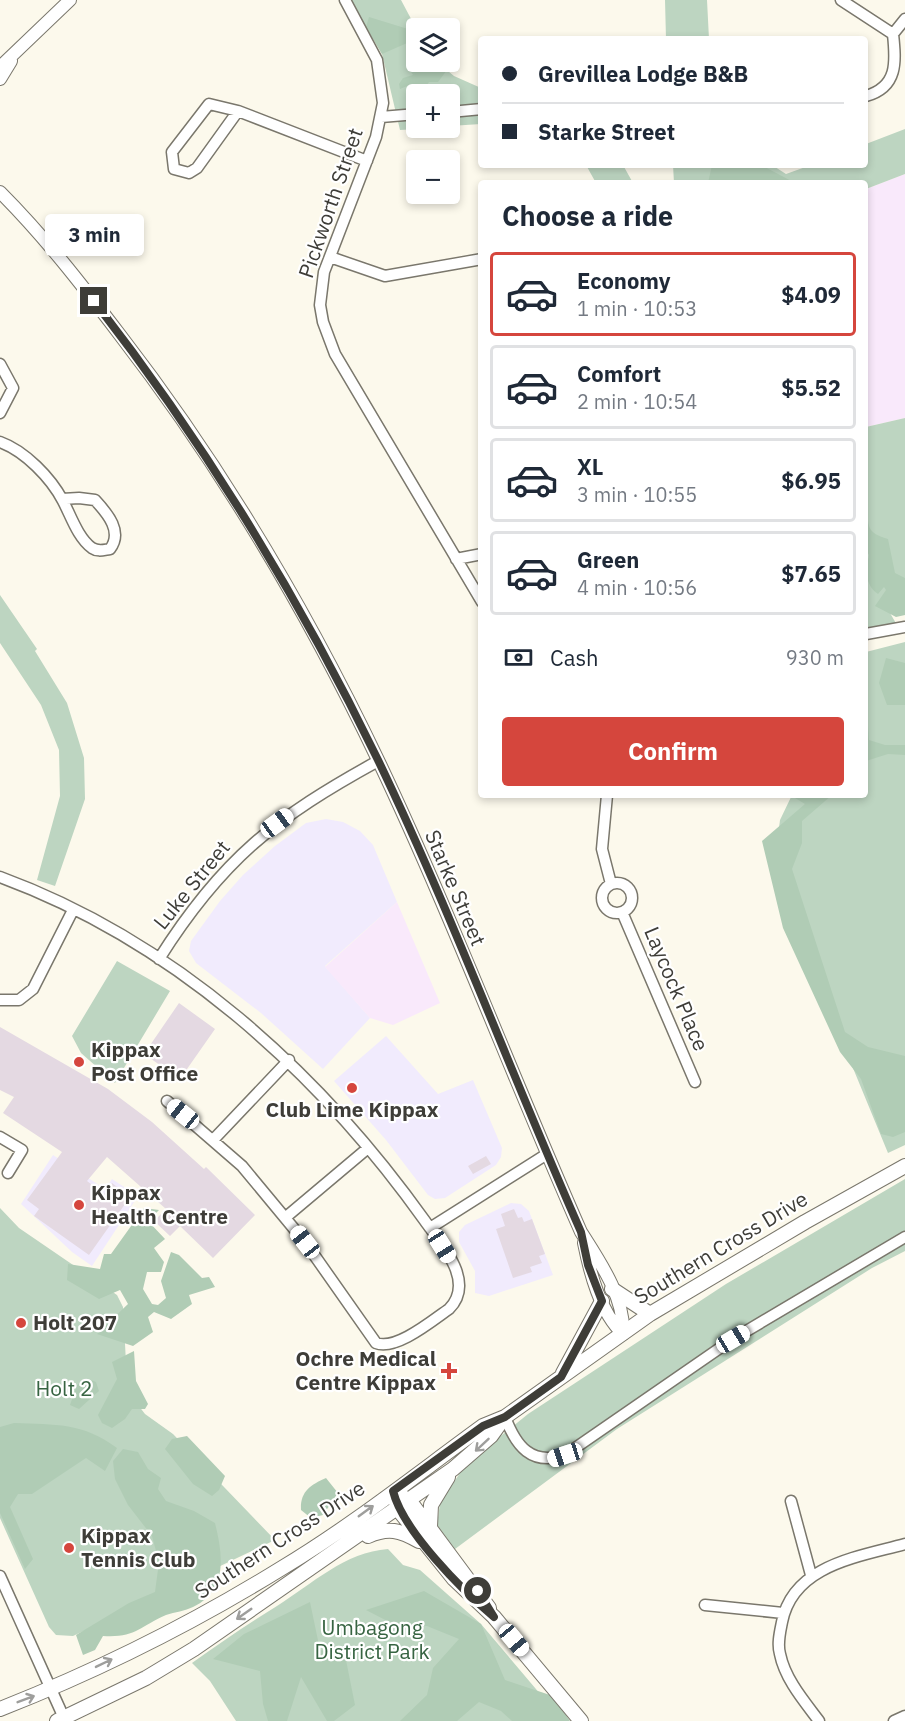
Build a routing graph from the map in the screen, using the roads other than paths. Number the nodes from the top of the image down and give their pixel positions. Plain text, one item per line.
1 (70, 0) edge
2 (345, 0) edge
3 (841, 0) edge
4 (905, 19) edge
5 (893, 34) junction
6 (15, 55) junction
7 (0, 67) edge
8 (0, 79) edge
9 (868, 95) edge
10 (478, 109) edge
11 (238, 111) junction
12 (460, 111) edge
13 (406, 115) edge
14 (381, 117) junction
15 (366, 161) junction
16 (0, 192) edge
17 (330, 257) junction
18 (478, 260) edge
19 (0, 364) edge
20 (0, 413) edge
21 (0, 442) edge
22 (62, 499) junction
23 (478, 555) edge
24 (456, 559) junction
25 (478, 595) edge
26 (900, 628) edge
27 (868, 634) edge
28 (378, 761) junction
29 (606, 798) edge
30 (0, 877) edge
31 (611, 884) junction
32 (73, 910) junction
33 (622, 912) junction
34 (159, 959) junction
35 (0, 1000) edge
36 (289, 1060) junction
37 (695, 1082) dead end
38 (167, 1101) dead end
39 (0, 1137) edge
40 (214, 1139) junction
41 (368, 1148) junction
42 (547, 1154) junction
43 (905, 1166) edge
44 (8, 1173) dead end
45 (286, 1217) junction
46 (430, 1228) junction
47 (581, 1232) junction
48 (905, 1237) edge
49 (612, 1289) junction
50 (602, 1301) junction
51 (650, 1314) junction
52 (623, 1334) junction
53 (561, 1377) junction
54 (505, 1417) junction
55 (453, 1468) junction
56 (393, 1491) junction
57 (791, 1501) dead end
58 (403, 1504) junction
59 (430, 1527) junction
60 (905, 1544) edge
61 (426, 1545) junction
62 (315, 1564) junction
63 (812, 1575) junction
64 (0, 1576) edge
65 (705, 1605) dead end
66 (783, 1613) junction
67 (494, 1617) junction
68 (51, 1689) junction
69 (0, 1709) edge
70 (905, 1716) edge
71 (60, 1720) edge
72 (581, 1721) edge
73 (819, 1721) edge
74 (894, 1721) edge

1 - 6 street
2 - 14 street, Pickworth Street
3 - 5 street
4 - 5 street
5 - 9 street
6 - 7 street
6 - 8 street
10 - 12 street
11 - 11 street
11 - 15 street
13 - 14 street
14 - 15 street, Pickworth Street
15 - 17 street, Pickworth Street
16 - 28 street, Starke Street
17 - 18 street
17 - 24 street, Pickworth Street
19 - 20 street
21 - 22 street
22 - 22 street
23 - 24 street
24 - 25 street, Pickworth Street
26 - 27 street
28 - 34 street, Luke Street
28 - 42 street, Starke Street
29 - 31 street, Laycock Place
30 - 32 street
31 - 33 street, Laycock Place
31 - 33 street, Laycock Place
32 - 34 street
32 - 35 street
33 - 37 street, Laycock Place
34 - 36 street
36 - 40 street
36 - 41 street
38 - 40 street
39 - 44 street
40 - 45 street
41 - 45 street
41 - 46 street
42 - 46 street
42 - 47 street, Starke Street
43 - 51 main road, Southern Cross Drive
45 - 46 street
47 - 49 street, Starke Street
47 - 50 street, Starke Street
48 - 54 street
49 - 51 main road
49 - 52 street, Starke Street
50 - 52 street, Starke Street
50 - 53 main road
51 - 52 main road, Southern Cross Drive
52 - 53 main road, Southern Cross Drive
53 - 54 main road, Southern Cross Drive
54 -> 55 main road, Southern Cross Drive
54 - 56 main road, Southern Cross Drive
55 - 58 main road, Southern Cross Drive
55 - 59 main road
56 - 58 main road
68 -> 56 main road, Southern Cross Drive
57 - 63 street
58 - 59 main road
58 - 61 main road
58 - 62 main road, Southern Cross Drive
59 - 67 main road
60 - 63 street
61 - 62 main road
61 - 67 main road
62 -> 71 main road, Southern Cross Drive
63 - 66 street
64 - 68 street
65 - 66 street
66 - 73 street
67 - 72 main road
69 -> 68 main road, Southern Cross Drive
68 - 71 street
70 - 74 street

